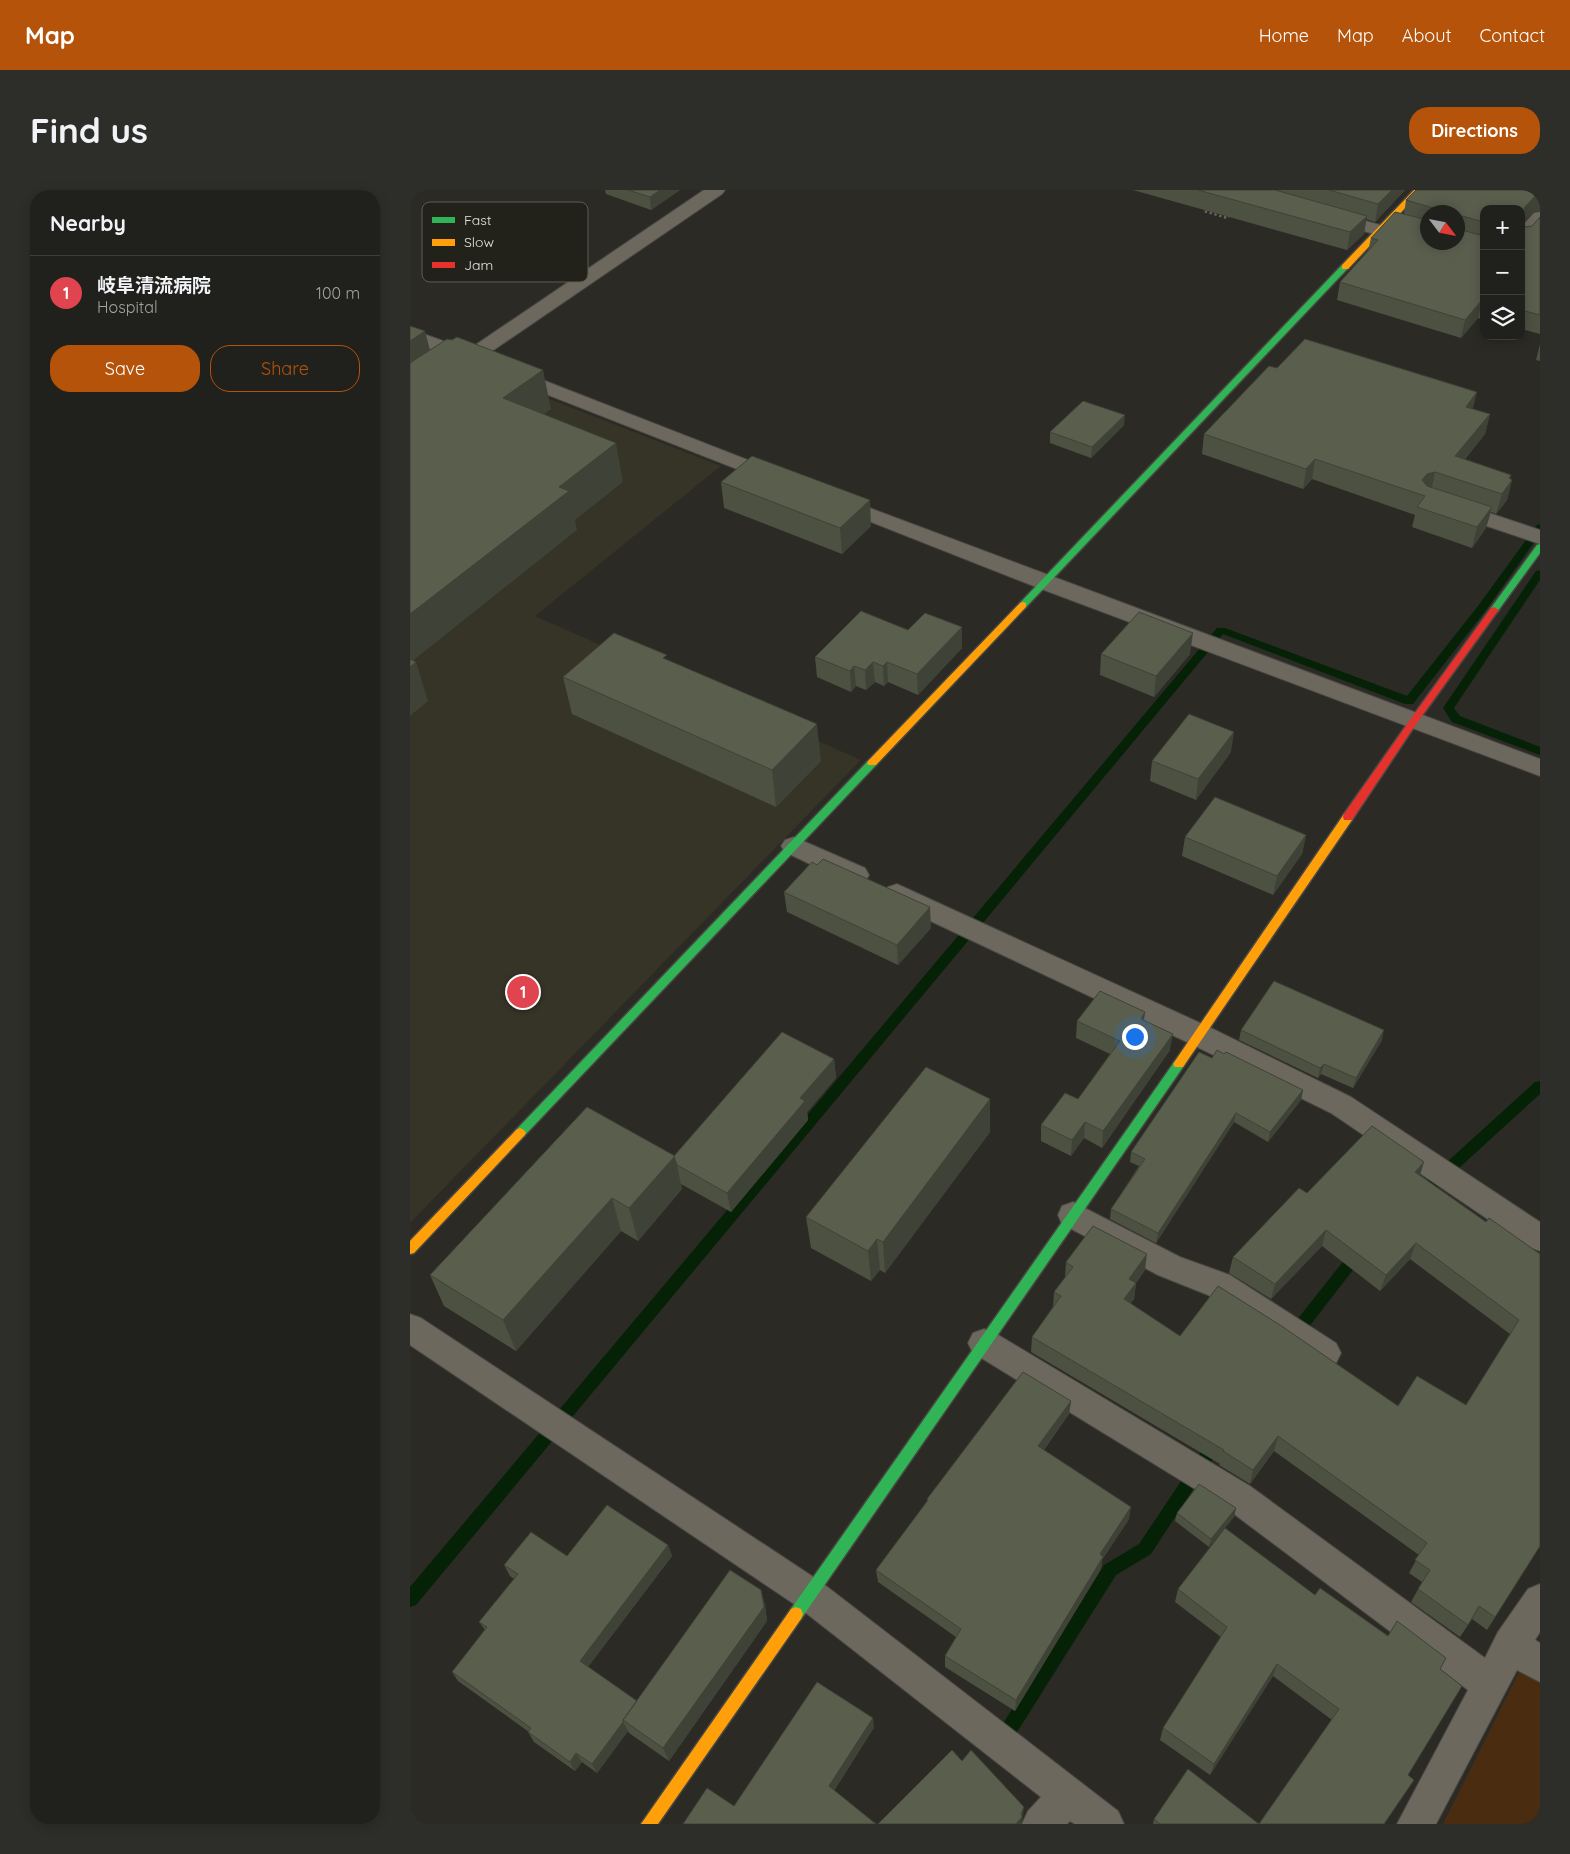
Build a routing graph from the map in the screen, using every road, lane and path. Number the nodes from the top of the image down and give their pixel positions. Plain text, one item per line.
1 (716, 190) edge
2 (1418, 190) edge
3 (1233, 197) joint
4 (1312, 212) edge
5 (1540, 217) edge
6 (1389, 226) junction
7 (1525, 234) edge
8 (588, 277) edge
9 (580, 282) edge
10 (410, 335) edge
11 (469, 357) junction
12 (410, 398) edge
13 (1430, 500) edge
14 (1540, 537) edge
15 (1540, 547) edge
16 (1044, 582) junction
17 (1413, 722) junction
18 (1540, 768) edge
19 (794, 846) junction
20 (1199, 1035) junction
21 (1073, 1215) junction
22 (1540, 1238) edge
23 (410, 1249) edge
24 (410, 1328) edge
25 (984, 1344) junction
26 (1325, 1353) edge
27 (809, 1594) junction
28 (1540, 1602) edge
29 (1511, 1645) junction
30 (1540, 1664) edge
31 (1490, 1684) junction
32 (1069, 1795) junction
33 (648, 1824) edge
34 (1040, 1824) edge
35 (1105, 1824) edge
36 (1416, 1824) edge

1 - 8 street
2 - 6 street
3 - 3 path
4 - 6 street
5 - 7 street
6 - 16 street
9 - 11 street
10 - 11 street
11 - 12 street
11 - 16 street
13 - 14 street
15 - 17 street
16 - 17 street
16 - 19 street
17 - 18 street
17 - 20 street
19 - 20 street
19 - 23 street
20 - 21 street
20 - 22 street
21 - 25 street
21 - 26 street
24 - 27 street
25 - 27 street
25 - 31 street
27 - 32 street
27 - 33 street
28 - 29 street
29 - 30 street
29 - 31 street
31 - 36 street
32 - 34 street
32 - 35 street

